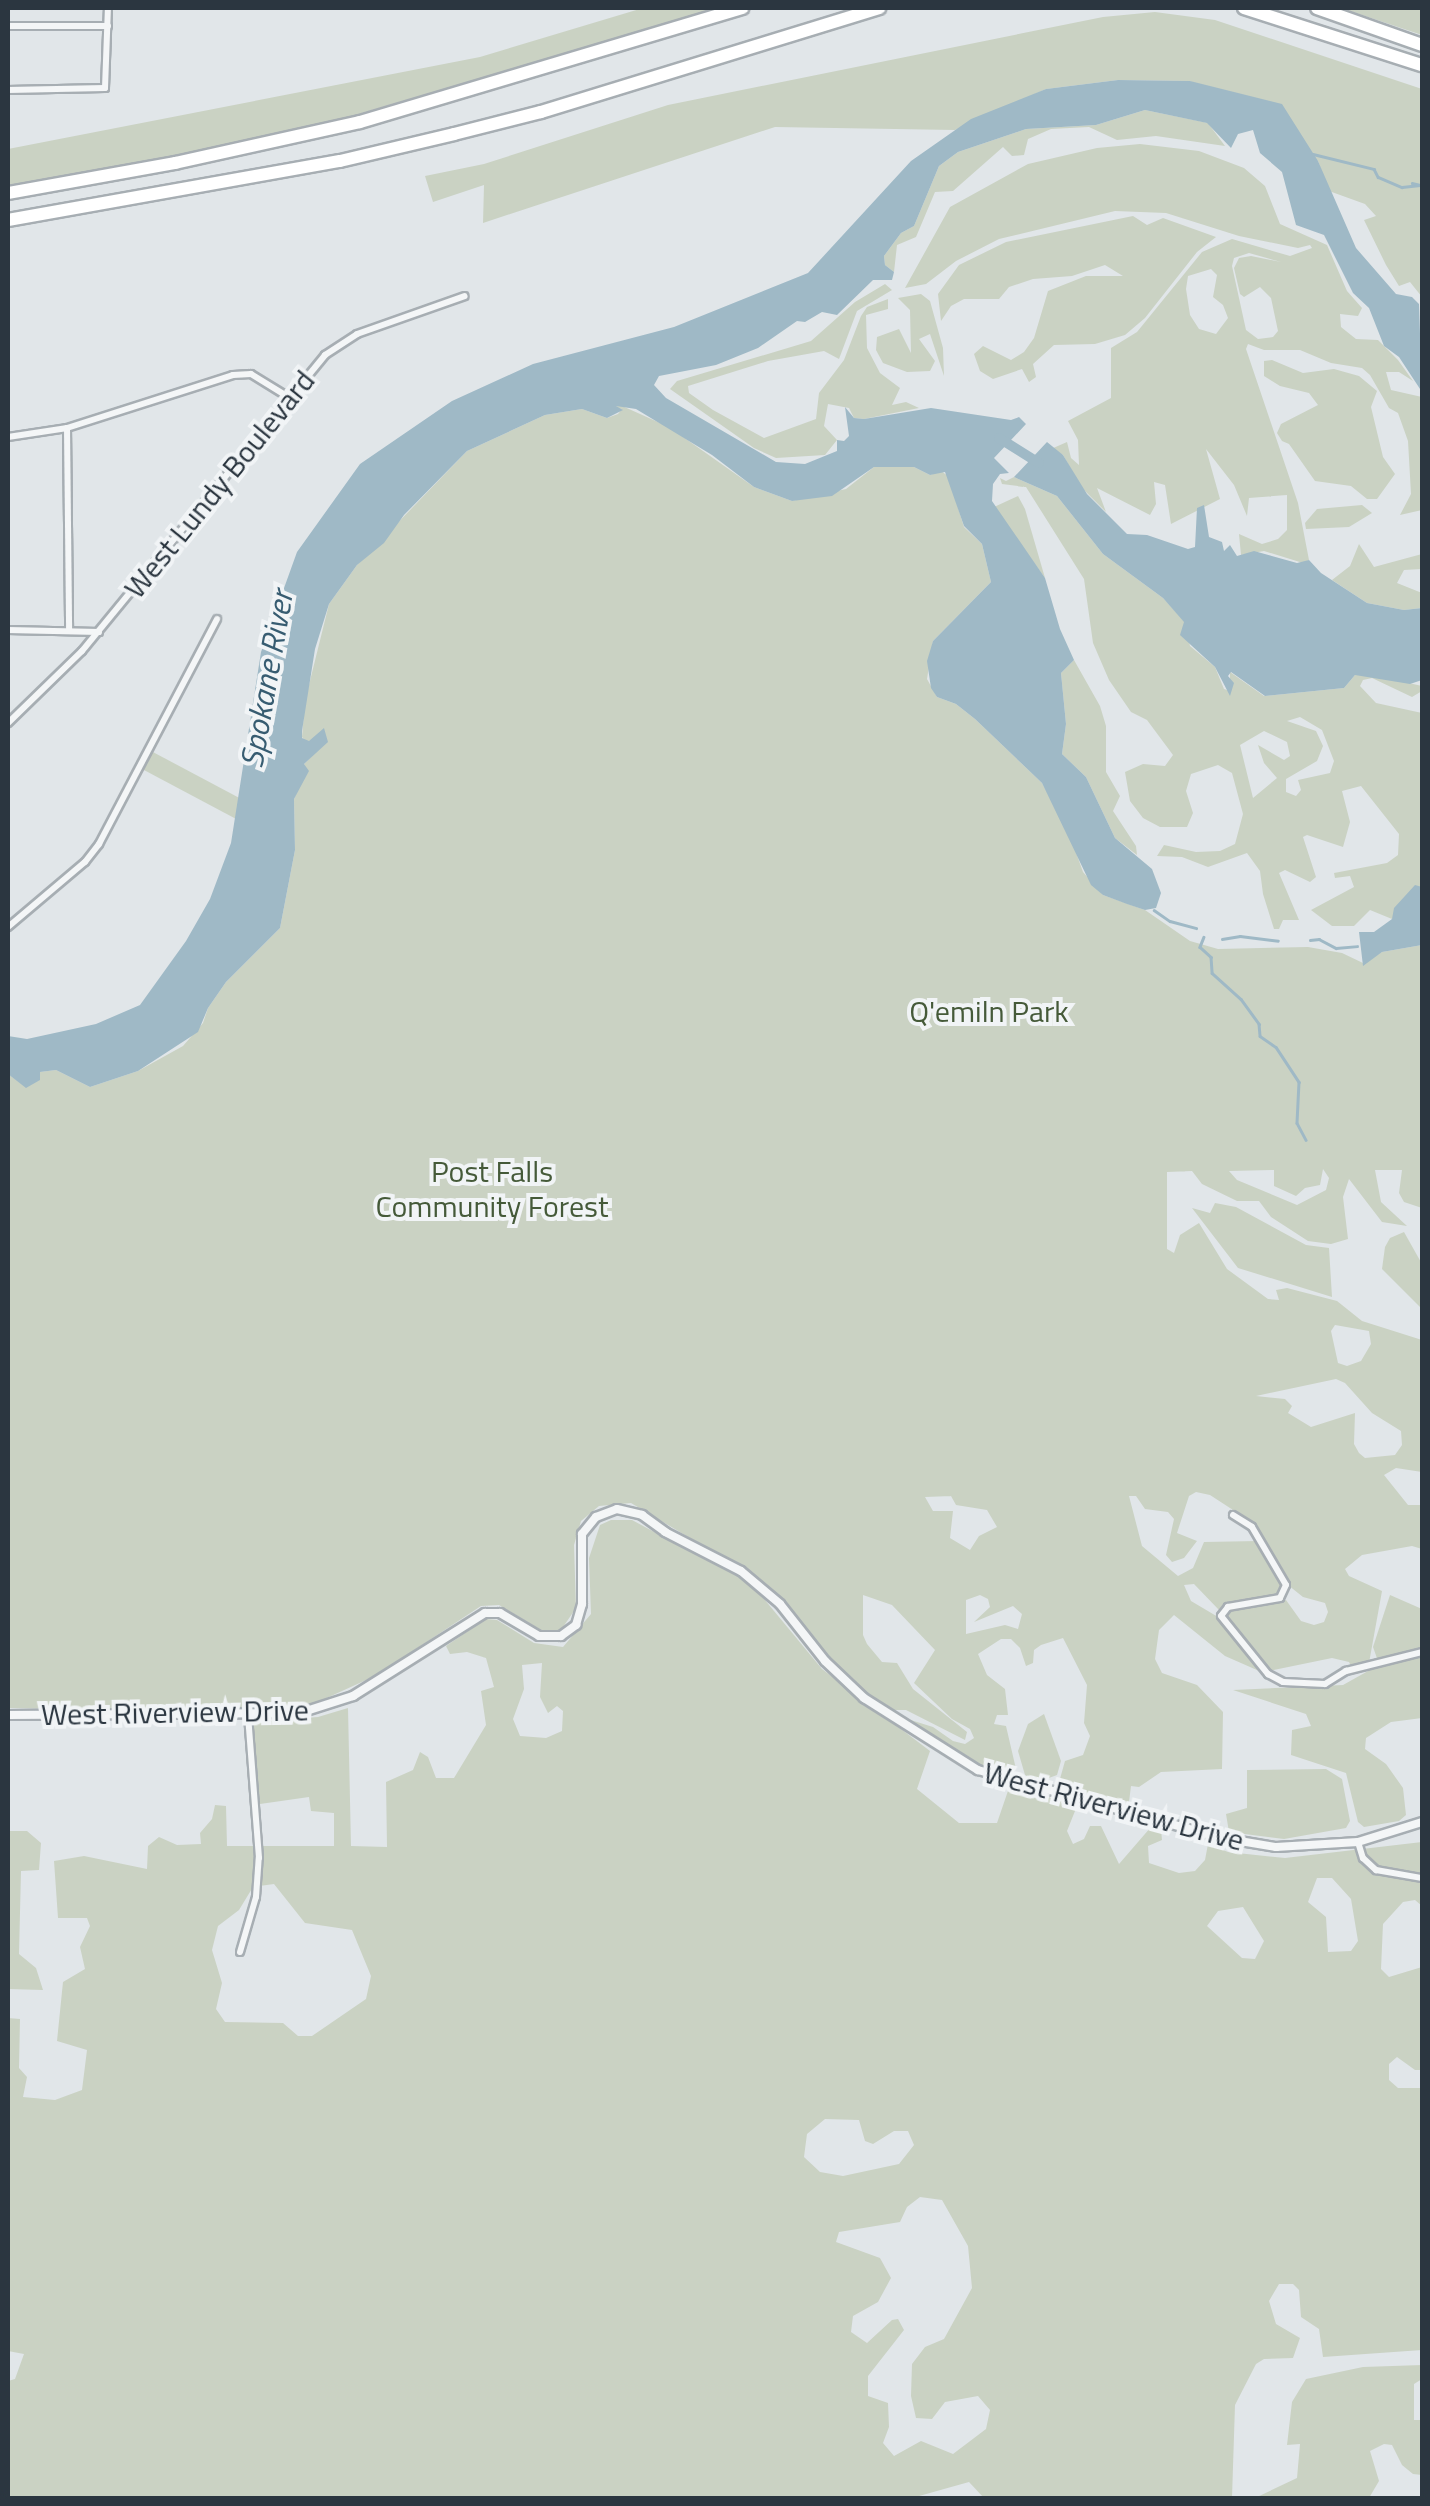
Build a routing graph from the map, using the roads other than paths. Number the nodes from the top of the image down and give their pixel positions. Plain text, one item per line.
1 (108, 8) edge
2 (742, 8) edge
3 (879, 8) edge
4 (1244, 8) edge
5 (1318, 8) edge
6 (8, 26) edge
7 (108, 26) junction
8 (1422, 43) edge
9 (1422, 67) edge
10 (8, 90) edge
11 (8, 193) edge
12 (8, 220) edge
13 (465, 296) dead end
14 (290, 398) junction
15 (67, 428) junction
16 (8, 437) edge
17 (217, 619) dead end
18 (8, 630) edge
19 (69, 631) junction
20 (98, 632) junction
21 (8, 723) edge
22 (8, 927) edge
23 (1233, 1515) dead end
24 (1422, 1652) edge
25 (8, 1715) edge
26 (248, 1715) junction
27 (1422, 1822) edge
28 (1358, 1842) junction
29 (1422, 1878) edge
30 (240, 1952) dead end

1 - 7 street
2 - 11 highway
3 - 12 highway
4 - 9 highway
5 - 8 highway
6 - 7 street
7 - 10 street
13 - 14 street, West Lundy Boulevard
14 - 15 street
14 - 20 street, West Lundy Boulevard
15 - 16 street
15 - 19 street
17 - 22 street
18 - 19 street
19 - 20 street
20 - 21 street, West Lundy Boulevard
23 - 24 street
25 - 26 street, West Riverview Drive
26 - 28 street, West Riverview Drive
26 - 30 street
27 - 28 street, West Riverview Drive
28 - 29 street

